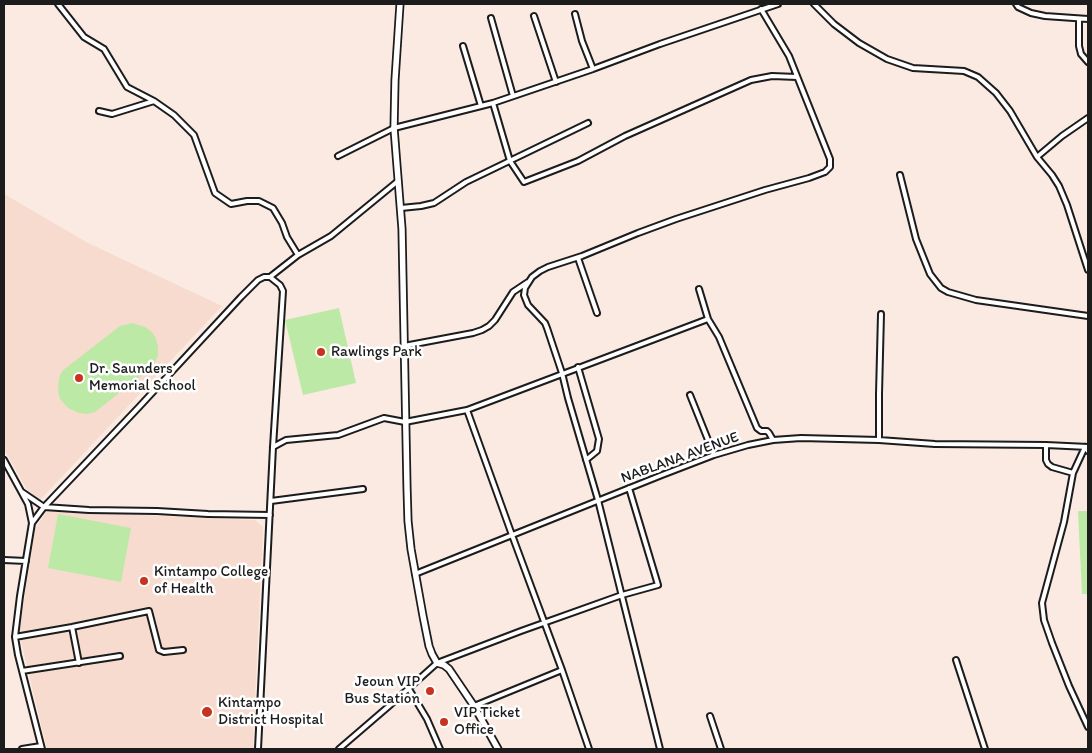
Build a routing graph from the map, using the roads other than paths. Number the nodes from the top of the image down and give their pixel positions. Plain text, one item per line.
1 (58, 4) edge
2 (400, 4) edge
3 (778, 4) edge
4 (814, 4) edge
5 (1016, 4) edge
6 (761, 9) junction
7 (576, 14) dead end
8 (534, 16) dead end
9 (490, 18) dead end
10 (1079, 19) junction
11 (1088, 19) edge
12 (463, 46) dead end
13 (1088, 62) edge
14 (593, 70) junction
15 (797, 76) junction
16 (556, 82) junction
17 (513, 96) junction
18 (154, 101) junction
19 (493, 103) junction
20 (481, 106) junction
21 (99, 112) dead end
22 (1088, 118) edge
23 (588, 123) dead end
24 (394, 128) junction
25 (338, 156) dead end
26 (1037, 157) junction
27 (510, 160) junction
28 (900, 175) dead end
29 (398, 181) junction
30 (401, 208) junction
31 (298, 255) junction
32 (578, 258) junction
33 (1088, 270) edge
34 (270, 277) junction
35 (528, 282) junction
36 (699, 289) dead end
37 (597, 313) dead end
38 (881, 314) dead end
39 (1088, 316) edge
40 (708, 319) junction
41 (404, 346) junction
42 (578, 367) junction
43 (562, 373) junction
44 (690, 395) dead end
45 (467, 410) junction
46 (405, 422) junction
47 (773, 440) junction
48 (879, 440) junction
49 (1046, 445) junction
50 (273, 447) junction
51 (1086, 447) edge
52 (1088, 451) edge
53 (714, 454) junction
54 (4, 460) edge
55 (586, 460) junction
56 (1073, 473) junction
57 (629, 488) junction
58 (363, 489) dead end
59 (22, 491) junction
60 (598, 500) junction
61 (271, 501) junction
62 (44, 507) junction
63 (270, 515) junction
64 (32, 523) junction
65 (512, 535) junction
66 (4, 560) edge
67 (26, 561) junction
68 (415, 574) junction
69 (622, 596) junction
70 (544, 623) junction
71 (72, 627) junction
72 (14, 637) junction
73 (183, 650) dead end
74 (120, 656) dead end
75 (956, 660) dead end
76 (437, 662) junction
77 (79, 663) junction
78 (562, 670) junction
79 (22, 672) junction
80 (409, 689) junction
81 (474, 706) junction
82 (710, 716) dead end
83 (1088, 727) edge
84 (42, 748) edge
85 (22, 749) edge
86 (258, 749) edge
87 (339, 749) edge
88 (440, 749) edge
89 (498, 749) edge
90 (589, 749) edge
91 (660, 749) edge
92 (721, 749) edge
93 (985, 749) edge

1 - 18 street
2 - 24 main road
3 - 6 street
4 - 26 street
5 - 10 street
6 - 14 street
6 - 15 street
7 - 14 street
8 - 16 street
9 - 17 street
10 - 11 street
10 - 13 street
12 - 20 street
14 - 16 street
15 - 27 street
15 - 32 street
16 - 17 street
17 - 19 street
18 - 21 street
18 - 31 street
19 - 20 street
19 - 27 street
20 - 24 street
22 - 26 street
23 - 27 street
24 - 25 street
24 - 29 main road
26 - 33 street
27 - 30 street
28 - 39 street
29 - 30 main road
29 - 31 street
30 - 41 main road
31 - 34 street
32 - 35 street
32 - 37 street
34 - 50 street
34 - 62 street
35 - 41 street
35 - 43 street
36 - 40 street
38 - 48 street
40 - 42 street
40 - 47 street
41 - 46 main road
42 - 43 street
42 - 55 street
43 - 45 street
43 - 55 street
44 - 53 street
45 - 46 street
45 - 65 street
46 - 50 street
46 - 68 main road
47 - 48 street, NABLANA AVENUE
47 - 53 street, NABLANA AVENUE
48 - 49 street, NABLANA AVENUE
49 - 51 street, NABLANA AVENUE
49 - 56 street
50 - 61 street
51 - 52 street
51 - 56 street
53 - 57 street, NABLANA AVENUE
54 - 59 street
55 - 60 street
56 - 83 street
57 - 60 street, NABLANA AVENUE
57 - 69 street
58 - 61 street
59 - 62 street
59 - 64 street
60 - 65 street, NABLANA AVENUE
60 - 69 street
61 - 63 street
62 - 63 street
62 - 64 street
63 - 86 street
64 - 67 street
65 - 68 street, NABLANA AVENUE
65 - 70 street
66 - 67 street
67 - 72 street
68 - 76 main road
69 - 70 street
69 - 91 street
70 - 76 street
70 - 78 street
71 - 72 street
71 - 73 street
71 - 77 street
72 - 79 street
74 - 77 street
75 - 93 street
76 - 80 street
76 - 81 main road
77 - 79 street
78 - 81 street
78 - 90 street
79 - 84 street
80 - 87 street
80 - 88 street
81 - 89 main road
82 - 92 street
84 - 85 street

